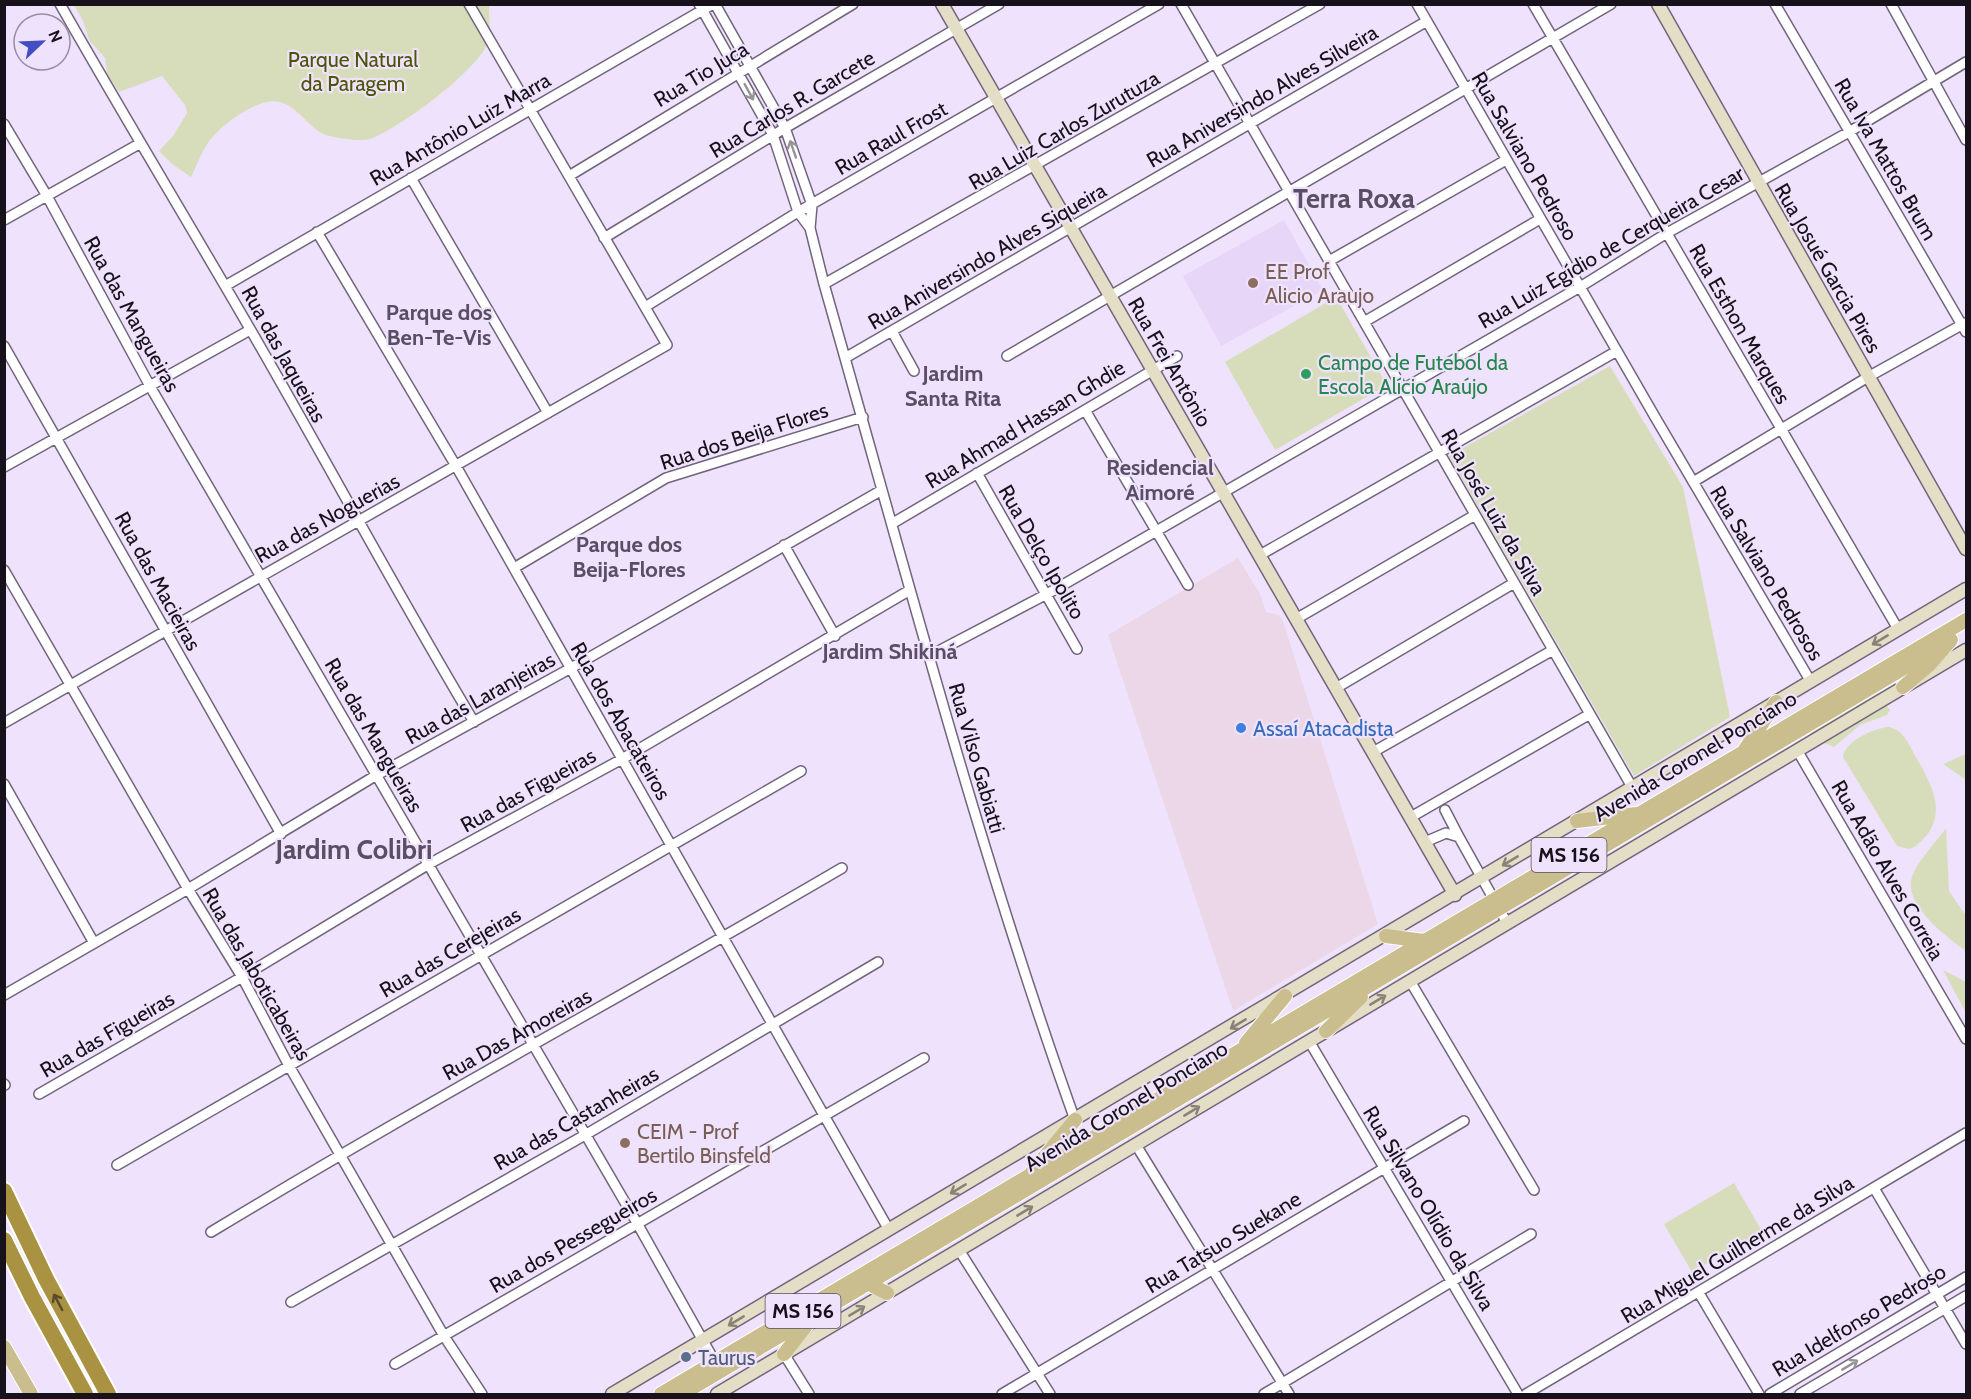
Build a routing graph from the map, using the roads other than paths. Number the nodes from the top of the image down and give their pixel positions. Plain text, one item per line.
1 (60, 4) edge
2 (470, 4) edge
3 (714, 4) edge
4 (853, 4) edge
5 (942, 4) edge
6 (999, 4) edge
7 (1159, 4) edge
8 (1181, 4) edge
9 (1320, 4) edge
10 (1417, 4) edge
11 (1533, 4) edge
12 (1611, 4) edge
13 (1658, 4) edge
14 (1775, 4) edge
15 (1891, 4) edge
16 (701, 8) edge
17 (1426, 21) junction
18 (956, 29) junction
19 (1552, 38) junction
20 (1966, 62) edge
21 (750, 64) junction
22 (1216, 64) junction
23 (738, 72) junction
24 (1932, 80) junction
25 (1466, 89) junction
26 (996, 98) junction
27 (530, 109) junction
28 (4, 124) edge
29 (1250, 124) junction
30 (785, 128) junction
31 (1849, 132) junction
32 (773, 135) junction
33 (1966, 140) edge
34 (139, 144) junction
35 (1506, 160) junction
36 (1036, 167) junction
37 (569, 176) junction
38 (411, 178) junction
39 (1147, 183) joint
40 (1756, 183) junction
41 (1289, 192) junction
42 (47, 196) junction
43 (812, 205) junction
44 (798, 212) junction
45 (1540, 219) junction
46 (4, 220) edge
47 (810, 228) junction
48 (1071, 228) junction
49 (317, 232) junction
50 (1666, 233) junction
51 (604, 238) junction
52 (1329, 261) junction
53 (824, 284) junction
54 (225, 286) junction
55 (1580, 287) junction
56 (1110, 297) junction
57 (645, 307) junction
58 (1364, 322) junction
59 (1965, 326) edge
60 (250, 330) junction
61 (893, 333) junction
62 (4, 346) edge
63 (1617, 351) junction
64 (1007, 356) dead end
65 (1177, 356) dead end
66 (846, 358) junction
67 (1152, 370) junction
68 (914, 372) dead end
69 (1868, 377) junction
70 (151, 388) junction
71 (1403, 389) junction
72 (1085, 410) junction
73 (548, 413) junction
74 (863, 417) junction
75 (1779, 429) junction
76 (56, 438) junction
77 (1439, 452) junction
78 (456, 466) junction
79 (4, 467) edge
80 (977, 474) junction
81 (1693, 482) junction
82 (882, 490) junction
83 (1223, 492) junction
84 (1475, 515) junction
85 (357, 522) junction
86 (893, 524) junction
87 (1156, 531) junction
88 (784, 545) junction
89 (1966, 549) edge
90 (1260, 555) junction
91 (514, 568) junction
92 (4, 570) edge
93 (261, 575) junction
94 (1514, 583) junction
95 (1188, 585) dead end
96 (1966, 589) edge
97 (910, 590) junction
98 (1047, 594) junction
99 (1296, 619) junction
100 (1966, 620) edge
101 (1898, 629) junction
102 (1966, 631) edge
103 (165, 632) junction
104 (835, 636) junction
105 (1951, 640) junction
106 (1077, 649) dead end
107 (1552, 650) junction
108 (1966, 650) edge
109 (929, 656) junction
110 (571, 668) junction
111 (1811, 681) junction
112 (71, 685) junction
113 (1904, 687) junction
114 (1336, 688) junction
115 (1776, 702) junction
116 (1590, 714) junction
117 (474, 722) junction
118 (4, 723) edge
119 (1797, 750) junction
120 (1374, 752) junction
121 (1744, 752) junction
122 (622, 759) junction
123 (801, 771) dead end
124 (375, 776) junction
125 (4, 784) edge
126 (1632, 787) junction
127 (1445, 810) dead end
128 (1638, 814) junction
129 (1411, 817) junction
130 (1577, 820) junction
131 (281, 834) junction
132 (1459, 837) junction
133 (1425, 842) junction
134 (670, 844) junction
135 (429, 864) junction
136 (842, 868) dead end
137 (1481, 879) junction
138 (188, 889) junction
139 (1455, 895) junction
140 (1496, 904) junction
141 (1465, 923) junction
142 (1507, 923) junction
143 (1386, 936) junction
144 (723, 937) junction
145 (1424, 942) junction
146 (94, 943) junction
147 (481, 957) junction
148 (878, 962) dead end
149 (242, 977) junction
150 (1380, 979) junction
151 (1410, 981) junction
152 (4, 995) edge
153 (1285, 996) junction
154 (773, 1024) junction
155 (1326, 1031) junction
156 (1966, 1039) edge
157 (1309, 1041) junction
158 (533, 1047) junction
159 (1238, 1052) junction
160 (924, 1058) dead end
161 (288, 1064) junction
162 (39, 1094) dead end
163 (824, 1115) junction
164 (1075, 1120) junction
165 (1464, 1121) dead end
166 (1966, 1133) edge
167 (585, 1135) junction
168 (1136, 1145) junction
169 (340, 1154) junction
170 (117, 1165) dead end
171 (1385, 1167) junction
172 (1030, 1175) junction
173 (1874, 1188) junction
174 (1534, 1190) dead end
175 (4, 1191) edge
176 (638, 1224) junction
177 (889, 1230) junction
178 (211, 1232) dead end
179 (1531, 1234) dead end
180 (4, 1240) edge
181 (392, 1244) junction
182 (959, 1250) junction
183 (1212, 1270) junction
184 (870, 1276) junction
185 (1966, 1277) edge
186 (1452, 1281) junction
187 (887, 1293) junction
188 (1699, 1293) junction
189 (1937, 1295) junction
190 (1966, 1296) edge
191 (291, 1302) dead end
192 (1945, 1308) junction
193 (813, 1316) junction
194 (444, 1336) junction
195 (703, 1340) junction
196 (1966, 1344) edge
197 (4, 1347) edge
198 (86, 1354) junction
199 (784, 1354) junction
200 (715, 1362) junction
201 (395, 1364) dead end
202 (1036, 1374) junction
203 (1282, 1384) junction
204 (31, 1395) edge
205 (85, 1395) edge
206 (108, 1395) edge
207 (119, 1395) edge
208 (482, 1395) edge
209 (612, 1395) edge
210 (661, 1395) edge
211 (682, 1395) edge
212 (717, 1395) edge
213 (809, 1395) edge
214 (1002, 1395) edge
215 (1050, 1395) edge
216 (1264, 1395) edge
217 (1289, 1395) edge
218 (1518, 1395) edge
219 (1526, 1395) edge
220 (1759, 1395) edge
221 (1770, 1395) edge
222 (1800, 1395) edge

1 - 34 street, Rua das Jaqueiras
2 - 27 street
3 - 16 street, Rua Antônio Luiz Marra
3 - 21 street, Rua Vilso Gabiatti
4 - 21 street, Rua Tio Juca
5 - 18 main road, Rua Frei Antônio
6 - 18 street, Rua Carlos R. Garcete
7 - 26 street, Rua Raul Frost
8 - 22 street, Rua José Luiz da Silva
9 - 22 street, Rua Luiz Carlos Zurutuza
10 - 17 street, Rua Salviano Pedroso
11 - 19 street, Rua Esthon Marques
12 - 19 street
13 - 40 main road, Rua Josué Garcia Pires
14 - 31 street, Rua Iva Mattos Brum
15 - 24 street
16 - 23 street, Rua Vilso Gabiatti
16 - 27 street, Rua Antônio Luiz Marra
17 - 25 street, Rua Salviano Pedroso
17 - 29 street, Rua Aniversindo Alves Silveira
18 - 26 main road, Rua Frei Antônio
18 - 30 street, Rua Carlos R. Garcete
19 - 25 street
19 - 50 street, Rua Esthon Marques
20 - 24 street, Rua Luiz Egídio de Cerqueira Cesar
21 - 23 street, Rua Tio Juca
21 - 30 street, Rua Vilso Gabiatti
22 - 29 street, Rua José Luiz da Silva
22 - 36 street, Rua Luiz Carlos Zurutuza
23 -> 32 street, Rua Vilso Gabiatti
23 - 37 street, Rua Tio Juca
24 - 31 street, Rua Luiz Egídio de Cerqueira Cesar
24 - 33 street
25 - 35 street, Rua Salviano Pedroso
25 - 41 street
26 - 36 main road, Rua Frei Antônio
26 - 43 street, Rua Raul Frost
27 - 37 street
27 - 38 street, Rua Antônio Luiz Marra
28 - 42 street, Rua das Mangueiras
29 - 39 street, Rua Aniversindo Alves Silveira
29 - 41 street, Rua José Luiz da Silva
30 - 32 street, Rua Carlos R. Garcete
43 -> 30 street, Rua Vilso Gabiatti
31 - 40 street, Rua Luiz Egídio de Cerqueira Cesar
31 - 59 street, Rua Iva Mattos Brum
32 - 44 street, Rua Vilso Gabiatti
32 - 51 street, Rua Carlos R. Garcete
34 - 42 street
34 - 54 street, Rua das Jaqueiras
35 - 45 street, Rua Salviano Pedroso
35 - 52 street
36 - 48 main road, Rua Frei Antônio
36 - 53 street, Rua Luiz Carlos Zurutuza
37 - 51 street
38 - 49 street, Rua Antônio Luiz Marra
38 - 73 street
39 - 48 street, Rua Aniversindo Alves Siqueira
40 - 50 street, Rua Luiz Egídio de Cerqueira Cesar
40 - 69 main road, Rua Josué Garcia Pires
41 - 52 street, Rua José Luiz da Silva
41 - 56 street
42 - 46 street
42 - 70 street, Rua das Mangueiras
43 - 44 street, Rua Raul Frost
43 - 47 street, Rua Vilso Gabiatti
44 - 47 street, Rua Vilso Gabiatti
44 - 57 street, Rua Raul Frost
45 - 55 street, Rua Salviano Pedroso
45 - 58 street
47 - 53 street, Rua Vilso Gabiatti
48 - 56 main road, Rua Frei Antônio
48 - 61 street, Rua Aniversindo Alves Siqueira
49 - 54 street, Rua Antônio Luiz Marra
49 - 78 street, Rua dos Abacateiros
50 - 55 street, Rua Luiz Egídio de Cerqueira Cesar
50 - 75 street, Rua Esthon Marques
51 - 57 street
52 - 58 street, Rua José Luiz da Silva
53 - 66 street, Rua Vilso Gabiatti
54 - 60 street, Rua das Jaqueiras
55 - 63 street, Rua Salviano Pedroso
55 - 71 street, Rua Luiz Egídio de Cerqueira Cesar
56 - 64 street
56 - 67 main road, Rua Frei Antônio
57 - 73 street, Rua das Noguerias
58 - 71 street, Rua José Luiz da Silva
59 - 69 street
60 - 70 street
60 - 85 street, Rua das Jaqueiras
61 - 66 street, Rua Aniversindo Alves Siqueira
61 - 68 street
62 - 76 street, Rua das Macieiras
63 - 77 street
63 - 81 street, Rua Salviano Pedroso
65 - 67 street, Rua Ahmad Hassan Ghdie
66 - 74 street, Rua Vilso Gabiatti
67 - 72 street, Rua Ahmad Hassan Ghdie
67 - 83 main road, Rua Frei Antônio
69 - 75 street
69 - 89 main road, Rua Josué Garcia Pires
70 - 76 street
70 - 93 street, Rua das Mangueiras
71 - 77 street, Rua José Luiz da Silva
71 - 83 street, Rua Luiz Egídio de Cerqueira Cesar
72 - 80 street, Rua Ahmad Hassan Ghdie
72 - 87 street
73 - 78 street, Rua das Noguerias
74 - 82 street, Rua Vilso Gabiatti
74 - 91 street, Rua dos Beija Flores
75 - 81 street
75 - 101 street, Rua Esthon Marques
76 - 79 street
76 - 103 street, Rua das Macieiras
77 - 84 street, Rua José Luiz da Silva
77 - 90 street
78 - 85 street, Rua das Noguerias
78 - 91 street, Rua dos Abacateiros
80 - 86 street, Rua Ahmad Hassan Ghdie
80 - 98 street, Rua Delço Ipolito
81 - 111 street, Rua Salviano Pedrosos
82 - 86 street, Rua Vilso Gabiatti
82 - 88 street, Rua das Laranjeiras
83 - 87 street, Rua Luiz Egídio de Cerqueira Cesar
83 - 90 main road, Rua Frei Antônio
84 - 94 street, Rua José Luiz da Silva
84 - 99 street
85 - 93 street, Rua das Noguerias
85 - 117 street, Rua das Jaqueiras
86 - 97 street, Rua Vilso Gabiatti
87 - 95 street
87 - 98 street, Rua Luiz Egídio de Cerqueira Cesar
88 - 104 street
88 - 110 street, Rua das Laranjeiras
90 - 99 main road, Rua Frei Antônio
91 - 110 street, Rua dos Abacateiros
92 - 112 street, Rua das Jaboticabeiras
93 - 103 street, Rua das Noguerias
93 - 124 street, Rua das Mangueiras
94 - 107 street, Rua José Luiz da Silva
94 - 114 street
96 - 101 main road
97 - 104 street, Rua das Figueiras
97 - 109 street, Rua Vilso Gabiatti
98 - 106 street, Rua Delço Ipolito
98 - 109 street, Rua Luiz Egídio de Cerqueira Cesar
99 - 114 main road, Rua Frei Antônio
100 - 121 main road, Avenida Coronel Ponciano / MS 156
101 -> 111 main road
102 - 105 main road
103 - 112 street, Rua das Noguerias
103 - 131 street, Rua das Macieiras
104 - 122 street, Rua das Figueiras
105 - 113 main road
105 - 140 main road
107 - 116 street, Rua José Luiz da Silva
107 - 120 street
108 - 113 main road
109 - 164 street, Rua Vilso Gabiatti
110 - 117 street, Rua das Laranjeiras
110 - 122 street, Rua dos Abacateiros
111 - 115 main road
112 - 118 street, Rua das Noguerias
112 - 138 street, Rua das Jaboticabeiras
113 - 119 main road
114 - 120 main road, Rua Frei Antônio
115 - 121 main road
115 - 126 main road
116 - 126 street, Rua José Luiz da Silva
116 - 129 street
117 - 124 street, Rua das Laranjeiras
119 - 142 main road
119 - 156 street, Rua Adão Alves Correia
120 - 129 main road, Rua Frei Antônio
121 - 128 main road, Avenida Coronel Ponciano / MS 156
122 - 134 street, Rua dos Abacateiros
122 - 135 street, Rua das Figueiras
123 - 134 street, Rua das Cerejeiras
124 - 131 street, Rua das Laranjeiras
124 - 135 street, Rua das Mangueiras
125 - 146 street
126 - 130 main road
127 - 132 street
128 - 130 main road
128 - 140 main road, Avenida Coronel Ponciano / MS 156
129 - 133 main road, Rua Frei Antônio
130 -> 137 main road
131 - 138 street, Rua das Laranjeiras
132 - 133 street
132 - 137 street
133 - 139 main road, Rua Frei Antônio
134 - 144 street, Rua dos Abacateiros
134 - 147 street, Rua das Cerejeiras
135 - 147 street, Rua das Mangueiras
135 - 149 street, Rua das Figueiras
136 - 144 street, Rua Das Amoreiras
137 - 139 main road
137 - 140 street
138 - 146 street, Rua das Laranjeiras
138 - 149 street, Rua das Jaboticabeiras
139 - 143 main road
140 - 141 main road, Avenida Coronel Ponciano / MS 156
140 - 142 street
141 - 145 main road, Avenida Coronel Ponciano / MS 156
141 - 150 main road
142 - 151 main road
143 - 145 main road
143 - 153 main road
144 - 154 street, Rua dos Abacateiros
144 - 158 street, Rua Das Amoreiras
145 - 159 main road, Avenida Coronel Ponciano / MS 156
146 - 152 street, Rua das Laranjeiras
147 - 158 street, Rua das Mangueiras
147 - 161 street, Rua das Cerejeiras
148 - 154 street, Rua das Castanheiras
149 - 161 street, Rua das Jaboticabeiras
149 - 162 street, Rua das Figueiras
150 - 155 main road
150 - 184 main road, Avenida Coronel Ponciano
155 -> 151 main road
151 - 174 street
153 - 159 main road
153 -> 164 main road
154 - 163 street, Rua dos Abacateiros
154 - 167 street, Rua das Castanheiras
155 - 157 main road
168 -> 157 main road
157 - 171 street, Rua Silvano Olídio da Silva
158 - 167 street, Rua das Mangueiras
158 - 169 street, Rua Das Amoreiras
159 - 172 main road, Avenida Coronel Ponciano / MS 156
160 - 163 street, Rua dos Pessegueiros
161 - 169 street, Rua das Jaboticabeiras
161 - 170 street, Rua das Cerejeiras
163 - 176 street, Rua dos Pessegueiros
163 - 177 street, Rua dos Abacateiros
164 - 172 main road
164 -> 177 main road
165 - 171 street, Rua Tatsuo Suekane
166 - 173 street, Rua Miguel Guilherme da Silva
167 - 176 street, Rua das Mangueiras
167 - 181 street, Rua das Castanheiras
182 -> 168 main road
168 - 183 street
169 - 178 street, Rua Das Amoreiras
169 - 181 street, Rua das Jaboticabeiras
171 - 183 street, Rua Tatsuo Suekane
171 - 186 street, Rua Silvano Olídio da Silva
172 - 184 main road, Avenida Coronel Ponciano / MS 156
173 - 188 street, Rua Miguel Guilherme da Silva
173 - 189 street
198 -> 175 highway
176 - 194 street, Rua dos Pessegueiros
176 - 195 street, Rua das Mangueiras
177 -> 195 main road
179 - 186 street
180 - 205 highway
181 - 191 street, Rua das Castanheiras
181 - 194 street, Rua das Jaboticabeiras
182 - 187 main road
182 - 202 street
183 - 202 street, Rua Tatsuo Suekane
183 - 203 street
184 - 187 main road
184 - 193 main road
184 - 200 main road, Avenida Coronel Ponciano / MS 156
185 - 189 street, Rua Idelfonso Pedroso
186 - 203 street
186 - 218 street, Rua Silvano Olídio da Silva
199 -> 187 main road
188 - 219 street, Rua Miguel Guilherme da Silva
188 - 220 street
189 - 192 street
189 - 221 street, Rua Idelfonso Pedroso
190 - 192 street, Rua Idelfonso Pedroso
192 - 196 street
222 -> 192 street, Rua Idelfonso Pedroso
193 - 199 main road
193 - 211 main road
194 - 201 street, Rua dos Pessegueiros
194 - 208 street, Rua das Jaboticabeiras
195 - 200 street, Rua das Mangueiras
195 - 209 main road
197 - 204 main road
198 - 206 highway
198 - 207 highway
199 - 212 main road
199 - 213 street
200 - 210 main road, Avenida Coronel Ponciano / MS 156
202 - 214 street, Rua Tatsuo Suekane
202 - 215 street
203 - 216 street
203 - 217 street

